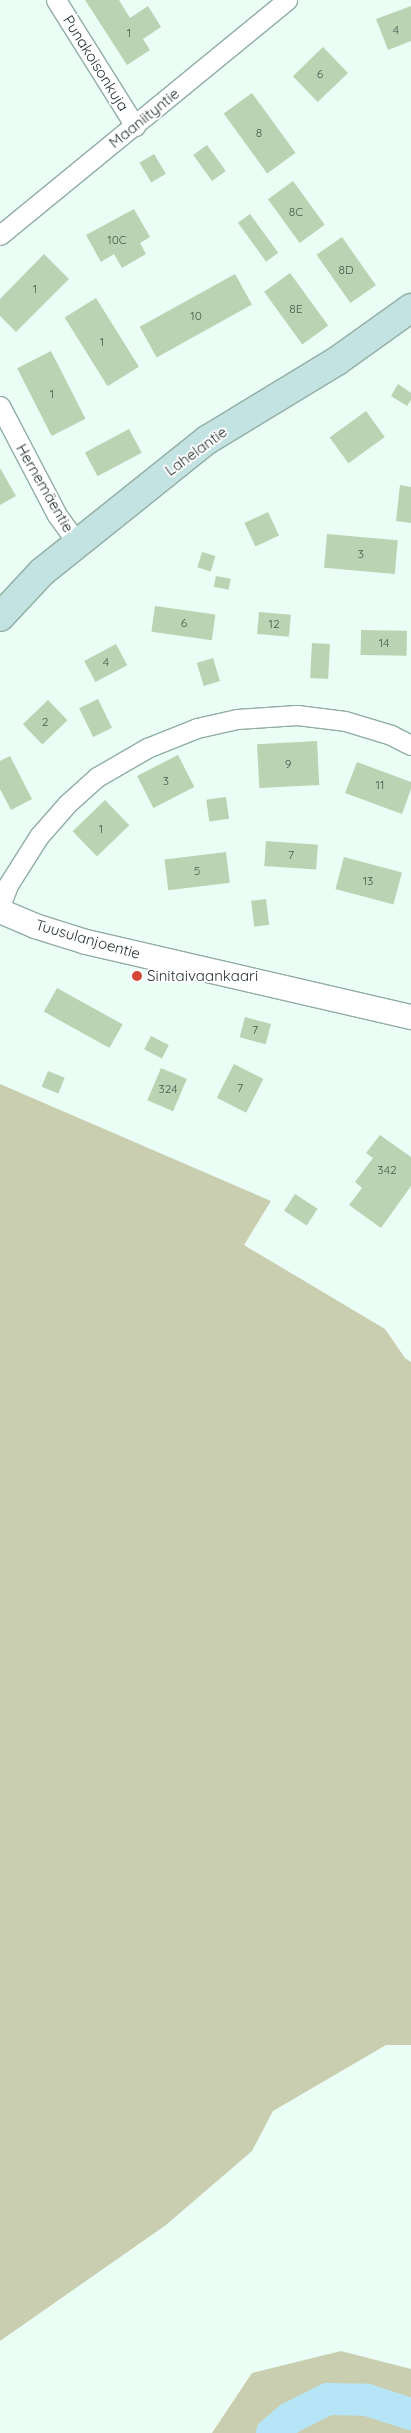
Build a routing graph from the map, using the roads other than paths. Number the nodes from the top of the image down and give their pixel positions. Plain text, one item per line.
1 (56, 0) edge
2 (287, 0) edge
3 (135, 126) junction
4 (0, 235) edge
5 (411, 308) edge
6 (0, 406) edge
7 (77, 543) junction
8 (0, 616) edge
9 (411, 745) edge
10 (0, 906) edge
11 (0, 911) edge
12 (411, 1017) edge

1 - 3 street, Punakoisonkuja
2 - 3 street, Maaniityntie
3 - 4 street, Maaniityntie
5 - 7 main road, Lahelantie
6 - 7 street, Hernemäentie
7 - 8 main road, Lahelantie
9 - 10 street
11 - 12 street, Tuusulanjoentie

